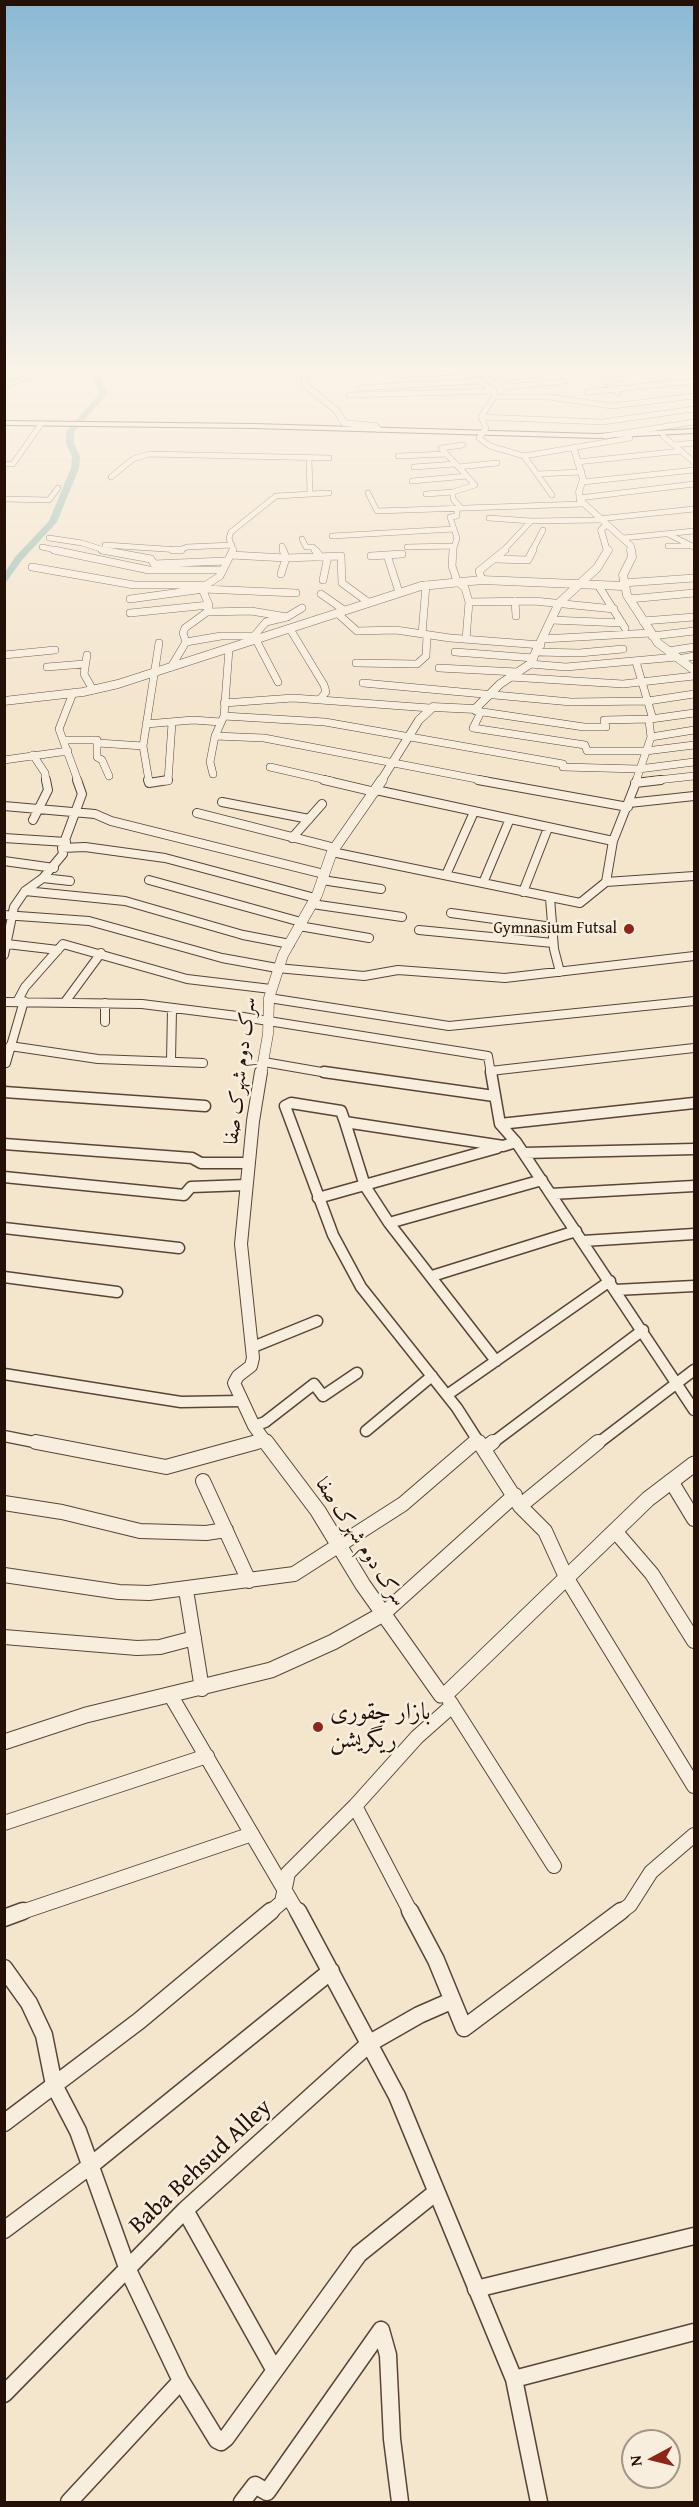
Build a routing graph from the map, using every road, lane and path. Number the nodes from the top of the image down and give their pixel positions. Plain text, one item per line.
1 (310, 486) edge
2 (474, 486) edge
3 (546, 486) edge
4 (583, 486) edge
5 (681, 486) edge
6 (58, 488) dead end
7 (453, 492) junction
8 (310, 493) junction
9 (329, 493) dead end
10 (368, 493) dead end
11 (426, 494) dead end
12 (552, 495) dead end
13 (476, 498) dead end
14 (4, 499) edge
15 (581, 501) junction
16 (459, 508) junction
17 (481, 509) junction
18 (694, 509) edge
19 (644, 514) junction
20 (489, 518) dead end
21 (650, 520) dead end
22 (531, 521) junction
23 (601, 521) junction
24 (656, 525) dead end
25 (454, 529) junction
26 (543, 530) dead end
27 (694, 531) edge
28 (665, 533) junction
29 (332, 536) dead end
30 (49, 538) dead end
31 (623, 538) junction
32 (302, 539) dead end
33 (105, 545) dead end
34 (232, 545) junction
35 (282, 546) dead end
36 (453, 546) junction
37 (668, 546) dead end
38 (42, 547) dead end
39 (407, 547) dead end
40 (694, 547) edge
41 (402, 554) dead end
42 (231, 555) junction
43 (387, 555) junction
44 (320, 556) junction
45 (328, 556) junction
46 (371, 556) dead end
47 (286, 558) junction
48 (496, 559) junction
49 (225, 561) junction
50 (32, 567) dead end
51 (223, 570) junction
52 (280, 574) dead end
53 (694, 578) edge
54 (323, 580) dead end
55 (482, 580) junction
56 (457, 581) junction
57 (580, 584) junction
58 (623, 584) junction
59 (426, 585) junction
60 (598, 585) junction
61 (205, 587) junction
62 (399, 591) junction
63 (296, 593) dead end
64 (694, 593) edge
65 (321, 594) dead end
66 (130, 598) dead end
67 (629, 599) junction
68 (515, 601) junction
69 (368, 602) junction
70 (469, 602) junction
71 (559, 603) junction
72 (209, 604) junction
73 (302, 608) dead end
74 (614, 609) junction
75 (207, 612) junction
76 (340, 612) junction
77 (130, 613) dead end
78 (287, 616) junction
79 (516, 616) dead end
80 (694, 617) edge
81 (551, 620) junction
82 (643, 621) junction
83 (622, 623) junction
84 (290, 629) junction
85 (694, 631) edge
86 (425, 634) junction
87 (651, 634) junction
88 (630, 635) junction
89 (615, 636) junction
90 (255, 638) junction
91 (466, 639) junction
92 (186, 642) junction
93 (159, 643) dead end
94 (694, 646) edge
95 (229, 649) junction
96 (623, 649) junction
97 (55, 650) dead end
98 (537, 651) junction
99 (668, 651) junction
100 (455, 652) dead end
101 (4, 655) edge
102 (87, 655) dead end
103 (694, 656) edge
104 (678, 658) junction
105 (634, 662) junction
106 (356, 663) dead end
107 (84, 664) junction
108 (171, 667) junction
109 (47, 668) dead end
110 (439, 668) dead end
111 (694, 670) edge
112 (155, 672) junction
113 (513, 675) junction
114 (694, 676) edge
115 (278, 682) dead end
116 (644, 682) junction
117 (363, 683) dead end
118 (93, 690) junction
119 (73, 693) junction
120 (490, 694) junction
121 (694, 694) edge
122 (320, 699) junction
123 (5, 700) edge
124 (648, 701) junction
125 (224, 703) junction
126 (430, 708) junction
127 (477, 712) junction
128 (694, 713) edge
129 (222, 719) junction
130 (651, 719) junction
131 (172, 723) junction
132 (146, 724) junction
133 (694, 730) edge
134 (215, 736) junction
135 (409, 736) junction
136 (651, 737) junction
137 (64, 740) junction
138 (98, 743) junction
139 (694, 745) edge
140 (143, 746) junction
141 (68, 751) junction
142 (646, 751) junction
143 (33, 755) junction
144 (4, 760) edge
145 (694, 762) edge
146 (390, 764) junction
147 (270, 767) dead end
148 (639, 769) junction
149 (213, 774) dead end
150 (110, 776) dead end
151 (694, 776) edge
152 (635, 783) junction
153 (376, 791) junction
154 (694, 796) edge
155 (222, 802) dead end
156 (322, 804) dead end
157 (629, 805) junction
158 (4, 806) edge
159 (39, 808) junction
160 (77, 812) junction
161 (474, 812) junction
162 (198, 813) dead end
163 (309, 819) junction
164 (33, 820) dead end
165 (509, 820) junction
166 (548, 828) junction
167 (292, 837) junction
168 (4, 838) edge
169 (613, 841) junction
170 (64, 845) junction
171 (333, 850) junction
172 (5, 862) edge
173 (54, 868) junction
174 (446, 875) junction
175 (694, 876) edge
176 (323, 877) junction
177 (43, 878) junction
178 (149, 880) dead end
179 (70, 881) dead end
180 (606, 882) junction
181 (483, 883) junction
182 (381, 889) dead end
183 (25, 891) junction
184 (523, 892) junction
185 (550, 898) junction
186 (313, 901) junction
187 (452, 913) dead end
188 (8, 915) edge
189 (402, 917) dead end
190 (300, 924) junction
191 (552, 927) junction
192 (419, 930) dead end
193 (369, 938) dead end
194 (553, 943) junction
195 (7, 944) junction
196 (290, 944) junction
197 (58, 950) junction
198 (101, 953) junction
199 (4, 955) edge
200 (694, 956) edge
201 (277, 968) junction
202 (560, 972) junction
203 (270, 993) junction
204 (694, 1001) edge
205 (4, 1002) edge
206 (20, 1002) junction
207 (65, 1002) junction
208 (105, 1003) junction
209 (172, 1010) junction
210 (105, 1022) dead end
211 (268, 1022) junction
212 (10, 1046) junction
213 (694, 1048) edge
214 (171, 1060) junction
215 (264, 1062) junction
216 (6, 1063) edge
217 (203, 1063) dead end
218 (490, 1071) junction
219 (4, 1092) edge
220 (494, 1096) junction
221 (694, 1102) edge
222 (205, 1106) dead end
223 (345, 1122) junction
224 (500, 1124) junction
225 (516, 1142) junction
226 (4, 1144) edge
227 (504, 1146) junction
228 (694, 1149) edge
229 (524, 1153) junction
230 (249, 1163) junction
231 (4, 1177) edge
232 (542, 1180) junction
233 (246, 1185) junction
234 (365, 1186) junction
235 (694, 1186) edge
236 (551, 1194) junction
237 (318, 1198) junction
238 (389, 1223) junction
239 (4, 1228) edge
240 (576, 1231) junction
241 (694, 1234) edge
242 (583, 1241) junction
243 (179, 1248) dead end
244 (432, 1276) junction
245 (4, 1277) edge
246 (613, 1286) junction
247 (694, 1286) edge
248 (117, 1292) dead end
249 (317, 1321) dead end
250 (643, 1330) junction
251 (252, 1347) junction
252 (496, 1361) junction
253 (694, 1370) edge
254 (357, 1373) dead end
255 (4, 1374) edge
256 (432, 1377) junction
257 (676, 1384) junction
258 (447, 1395) junction
259 (241, 1401) junction
260 (694, 1410) edge
261 (254, 1426) junction
262 (366, 1431) dead end
263 (4, 1436) edge
264 (265, 1440) junction
265 (481, 1444) junction
266 (694, 1464) edge
267 (203, 1481) dead end
268 (671, 1481) junction
269 (518, 1501) junction
270 (4, 1503) edge
271 (694, 1519) edge
272 (226, 1530) junction
273 (615, 1530) junction
274 (340, 1547) junction
275 (4, 1575) edge
276 (566, 1577) junction
277 (249, 1581) junction
278 (186, 1590) junction
279 (383, 1614) junction
280 (4, 1637) edge
281 (194, 1638) junction
282 (694, 1641) edge
283 (202, 1689) junction
284 (171, 1696) junction
285 (449, 1700) junction
286 (4, 1742) edge
287 (207, 1756) junction
288 (694, 1786) edge
289 (355, 1806) junction
290 (4, 1823) edge
291 (252, 1834) junction
292 (694, 1834) edge
293 (554, 1866) dead end
294 (285, 1888) junction
295 (4, 1918) edge
296 (330, 1971) junction
297 (7, 1978) edge
298 (451, 2001) junction
299 (370, 2043) junction
300 (54, 2085) junction
301 (4, 2123) edge
302 (90, 2166) junction
303 (435, 2193) junction
304 (185, 2210) junction
305 (4, 2230) edge
306 (694, 2236) edge
307 (128, 2270) junction
308 (476, 2289) junction
309 (694, 2332) edge
310 (274, 2369) junction
311 (514, 2379) junction
312 (181, 2381) junction
313 (4, 2394) edge
314 (69, 2502) edge
315 (242, 2502) edge
316 (400, 2502) edge
317 (539, 2502) edge

1 - 8 street
2 - 7 street
3 - 12 street
4 - 15 street
5 - 15 street
6 - 14 street
7 - 11 street
7 - 16 street
8 - 9 street
8 - 34 street
10 - 16 street
13 - 17 street
15 - 17 street
15 - 23 street
16 - 17 street
16 - 25 street
18 - 19 street
19 - 21 street
19 - 23 street
20 - 22 street
22 - 23 street
22 - 48 street
23 - 31 street
23 - 57 street
24 - 28 street
25 - 29 street
25 - 36 street
26 - 48 street
27 - 28 street
28 - 31 street
28 - 40 street
30 - 49 street
31 - 58 street
32 - 44 street
33 - 34 street
34 - 42 street
35 - 47 street
36 - 39 street
36 - 56 street
37 - 40 street
38 - 51 street
41 - 43 street
42 - 47 street
42 - 49 street
43 - 46 street
43 - 62 street
44 - 45 street
44 - 47 street
45 - 54 street
45 - 69 street
47 - 52 street
48 - 55 street
49 - 51 street
50 - 61 street
51 - 61 street
53 - 58 street
55 - 56 street
55 - 57 street
56 - 59 street
56 - 70 street
57 - 60 street
57 - 71 street
58 - 60 street
58 - 67 street
59 - 62 street
59 - 86 street
60 - 74 street
61 - 63 street
61 - 66 street
61 - 72 street
62 - 69 street
64 - 67 street
65 - 76 street
67 - 82 street
68 - 70 street
68 - 71 street
68 - 79 street
69 - 76 street
70 - 91 street
71 - 74 street
71 - 81 street
72 - 75 street
72 - 77 street
73 - 78 street
74 - 83 street
75 - 78 street
75 - 92 street
76 - 84 street
76 - 86 street
78 - 90 street
80 - 82 street
81 - 83 street
81 - 98 street
82 - 87 street
83 - 88 street
84 - 90 street
84 - 122 street
85 - 87 street
86 - 91 street
86 - 106 street
87 - 88 street
87 - 99 street
88 - 89 street
89 - 96 street
89 - 98 street
90 - 92 street
90 - 95 street
90 - 115 street
91 - 98 street
92 - 108 street
93 - 112 street
94 - 99 street
95 - 108 street
95 - 125 street
96 - 98 street
96 - 105 street
97 - 101 street
98 - 100 street
98 - 105 street
98 - 113 street
99 - 104 street
102 - 107 street
103 - 104 street
104 - 105 street
104 - 111 street
105 - 116 street
107 - 109 street
107 - 118 street
108 - 112 street
110 - 113 street
112 - 118 street
112 - 132 street
113 - 116 street
113 - 120 street
114 - 116 street
116 - 124 street
117 - 120 street
118 - 119 street
119 - 123 street
119 - 137 street
120 - 124 street
120 - 127 street
121 - 124 street
122 - 125 street
122 - 126 street
124 - 130 street
125 - 129 street
126 - 127 street
126 - 135 street, سرک دوم شهرک صفا
127 - 130 street
127 - 142 street
128 - 130 street
129 - 131 street
129 - 134 street
129 - 135 street
130 - 136 street
131 - 132 street
131 - 140 street
132 - 140 street
133 - 136 street
134 - 146 street
134 - 149 street
135 - 146 street, سرک دوم شهرک صفا
135 - 148 street
136 - 142 street
137 - 138 street
137 - 141 street
138 - 140 street
138 - 150 street
139 - 142 street
141 - 143 street
141 - 160 street
142 - 148 street
143 - 144 street
143 - 159 street
145 - 148 street
146 - 153 street, سرک دوم شهرک صفا
146 - 157 street
147 - 153 street
148 - 152 street
151 - 152 street
152 - 157 street
153 - 161 street
153 - 171 street, سرک دوم شهرک صفا
154 - 157 street
155 - 163 street
156 - 163 street
157 - 169 street
158 - 159 street
159 - 160 street
159 - 164 street
160 - 170 street
160 - 176 street
161 - 165 street
161 - 174 street
162 - 167 street
163 - 167 street
165 - 166 street
165 - 181 street
166 - 169 street
166 - 184 street
167 - 171 street
168 - 170 street
169 - 180 street
170 - 173 street
170 - 186 street
171 - 174 street
171 - 176 street, سرک دوم شهرک صفا
172 - 173 street
173 - 177 street
174 - 181 street
175 - 180 street
176 - 182 street
176 - 186 street, سرک دوم شهرک صفا
177 - 179 street
177 - 183 street
178 - 190 street
180 - 185 street
181 - 184 street
183 - 188 street
183 - 196 street
184 - 185 street
185 - 191 street
186 - 189 street
186 - 190 street, سرک دوم شهرک صفا
187 - 191 street
188 - 195 street
188 - 201 street
190 - 193 street
190 - 196 street, سرک دوم شهرک صفا
191 - 194 street
192 - 194 street
194 - 202 street
195 - 197 street
195 - 199 street
196 - 201 street, سرک دوم شهرک صفا
197 - 198 street
197 - 206 street
198 - 203 street
198 - 207 street
200 - 202 street
201 - 202 street
201 - 203 street, سرک دوم شهرک صفا
203 - 204 street
203 - 211 street, سرک دوم شهرک صفا
205 - 206 street
206 - 207 street
206 - 212 street
207 - 208 street
208 - 209 street
208 - 210 street
209 - 211 street
209 - 214 street
211 - 215 street, سرک دوم شهرک صفا
211 - 218 street
212 - 214 street
212 - 216 street
213 - 218 street
214 - 217 street
215 - 220 street
215 - 230 street, سرک دوم شهرک صفا
218 - 220 street
219 - 222 street
220 - 224 street
221 - 224 street
223 - 227 street
223 - 234 street
223 - 237 street
224 - 225 street
225 - 227 street
225 - 229 street
226 - 230 street
227 - 234 street
228 - 229 street
229 - 232 street
230 - 233 street, سرک دوم شهرک صفا
231 - 233 street
232 - 236 street
232 - 238 street
233 - 251 street, سرک دوم شهرک صفا
234 - 237 street
234 - 238 street
235 - 236 street
236 - 240 street
237 - 256 street
238 - 244 street
239 - 243 street
240 - 242 street
240 - 244 street
241 - 242 street
242 - 246 street
244 - 252 street
245 - 248 street
246 - 247 street
246 - 250 street
246 - 252 street
249 - 251 street
250 - 257 street
250 - 265 street
251 - 259 street, سرک دوم شهرک صفا
252 - 258 street
253 - 257 street
254 - 261 street
255 - 259 street
256 - 258 street
256 - 262 street
257 - 260 street
257 - 269 street
258 - 265 street
259 - 261 street, سرک دوم شهرک صفا
261 - 264 street, سرک دوم شهرک صفا
263 - 264 street
264 - 274 street, سرک دوم شهرک صفا
265 - 269 street
265 - 274 street
266 - 268 street
267 - 272 street
268 - 271 street
268 - 273 street
269 - 276 street
269 - 279 street
270 - 272 street
272 - 277 street
273 - 276 street
273 - 282 street
274 - 277 street
274 - 279 street, سرک دوم شهرک صفا
275 - 278 street
276 - 285 street
276 - 288 street
277 - 278 street
278 - 281 street
279 - 283 street
279 - 285 street, سرک دوم شهرک صفا
280 - 281 street
281 - 283 street
283 - 284 street
284 - 286 street
284 - 287 street
285 - 289 street
285 - 293 street
287 - 290 street
287 - 291 street
289 - 294 street
289 - 298 street
291 - 294 street
291 - 295 street
292 - 298 street
294 - 296 street
294 - 300 street
296 - 299 street
296 - 302 street
297 - 300 street
298 - 299 street, Baba Behsud Alley
299 - 303 street
299 - 304 street, Baba Behsud Alley
300 - 301 street
300 - 302 street
302 - 305 street
302 - 307 street
303 - 308 street
303 - 310 street
304 - 307 street, Baba Behsud Alley
304 - 310 street
306 - 308 street
307 - 312 street
307 - 313 street, Baba Behsud Alley
308 - 311 street
309 - 311 street
310 - 312 street
311 - 317 street
312 - 314 street
315 - 316 street

